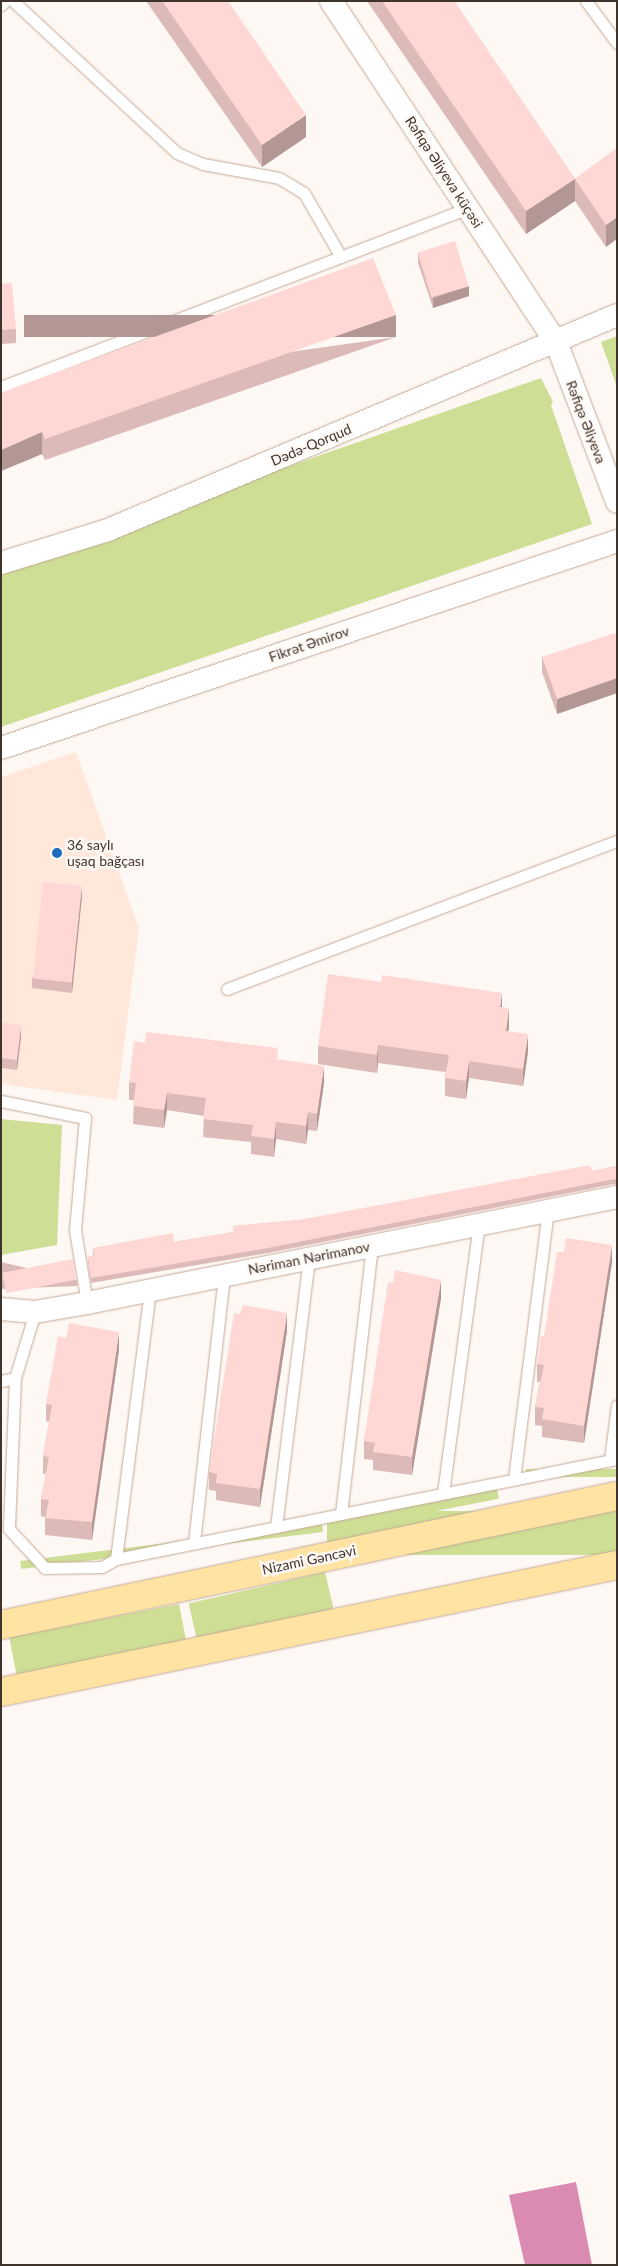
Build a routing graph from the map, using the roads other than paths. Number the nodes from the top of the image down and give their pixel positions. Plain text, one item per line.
1 (5, 1) edge
2 (13, 1) edge
3 (332, 1) edge
4 (586, 1) edge
5 (1, 4) edge
6 (617, 43) edge
7 (468, 208) junction
8 (341, 257) junction
9 (617, 315) edge
10 (556, 342) junction
11 (1, 387) edge
12 (617, 502) edge
13 (617, 541) edge
14 (1, 563) edge
15 (1, 748) edge
16 (617, 841) edge
17 (227, 989) dead end
18 (1, 1101) edge
19 (617, 1197) edge
20 (548, 1211) junction
21 (479, 1224) junction
22 (372, 1246) junction
23 (309, 1258) junction
24 (224, 1275) junction
25 (150, 1289) junction
26 (87, 1304) junction
27 (1, 1309) edge
28 (35, 1312) junction
29 (15, 1378) junction
30 (1, 1381) edge
31 (617, 1405) edge
32 (614, 1460) edge
33 (514, 1479) junction
34 (443, 1494) junction
35 (617, 1496) edge
36 (341, 1514) junction
37 (276, 1526) junction
38 (194, 1543) junction
39 (116, 1559) junction
40 (617, 1565) edge
41 (1, 1624) edge
42 (1, 1692) edge

1 - 5 lane
2 - 8 lane
3 - 7 street, Rəfiqə Əliyeva küçəsi
4 - 6 lane
7 - 8 lane
7 - 10 street, Rəfiqə Əliyeva küçəsi
8 - 11 lane
9 - 10 street, Dədə-Qorqud
10 - 12 street, Rəfiqə Əliyeva
10 - 14 street, Dədə-Qorqud
13 - 15 street, Fikrət Əmirov
16 - 17 lane
18 - 26 lane
19 - 20 street, Nəriman Nərimanov
20 - 21 street, Nəriman Nərimanov
20 - 33 lane
21 - 22 street, Nəriman Nərimanov
21 - 34 lane
22 - 23 street, Nəriman Nərimanov
22 - 36 lane
23 - 24 street, Nəriman Nərimanov
23 - 37 lane
24 - 25 street, Nəriman Nərimanov
24 - 38 lane
25 - 26 street, Nəriman Nərimanov
25 - 39 lane
26 - 28 street, Nəriman Nərimanov
27 - 28 street, Nəriman Nərimanov
28 - 29 lane
29 - 30 lane
29 - 39 lane
31 - 32 lane
32 - 33 lane
33 - 34 lane
34 - 36 lane
35 - 41 main road, Nizami Gəncəvi
36 - 37 lane
37 - 38 lane
38 - 39 lane
40 - 42 main road

